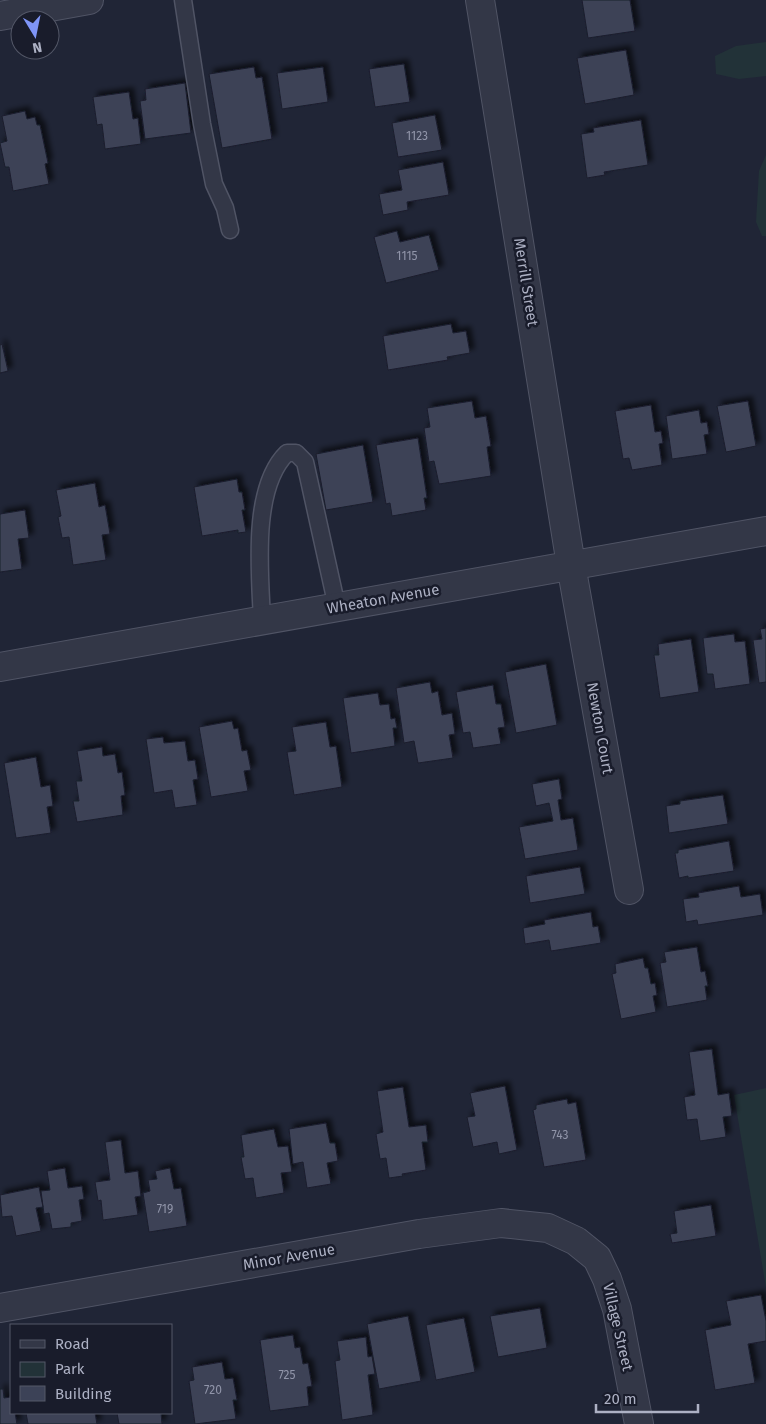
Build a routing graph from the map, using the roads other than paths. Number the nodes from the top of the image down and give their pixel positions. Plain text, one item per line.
1 (88, 0) edge
2 (183, 0) edge
3 (480, 0) edge
4 (0, 16) edge
5 (230, 230) dead end
6 (766, 531) edge
7 (572, 565) junction
8 (336, 607) junction
9 (262, 620) junction
10 (0, 667) edge
11 (629, 890) dead end
12 (576, 1241) joint
13 (0, 1308) edge
14 (639, 1424) edge

1 - 4 street
2 - 5 lane
3 - 7 street, Merrill Street
6 - 7 street, Wheaton Avenue
7 - 8 street, Wheaton Avenue
7 - 11 street, Newton Court
8 - 9 street, Wheaton Avenue
8 - 9 lane
9 - 10 street, Wheaton Avenue
12 - 13 street, Minor Avenue
12 - 14 street, Village Street

